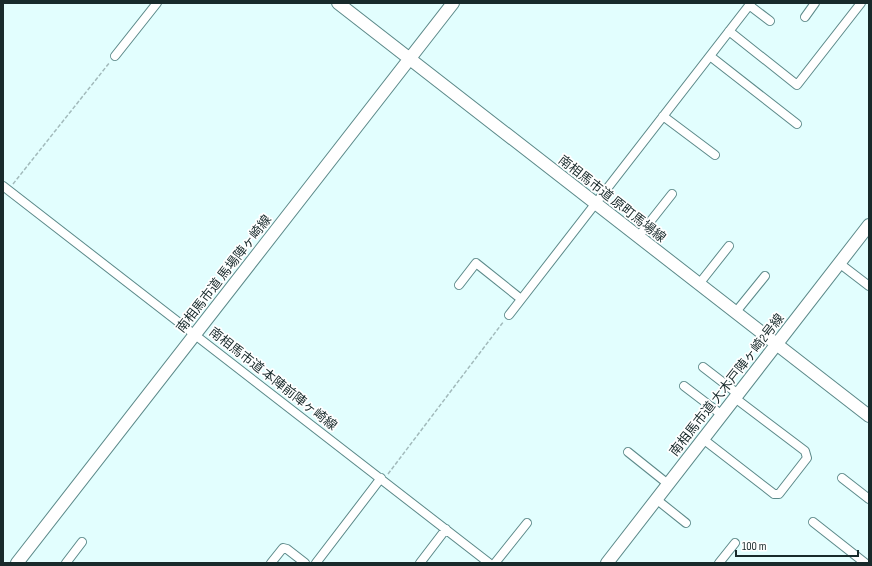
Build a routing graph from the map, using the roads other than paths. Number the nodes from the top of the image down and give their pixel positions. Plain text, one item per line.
1 (157, 3) edge
2 (338, 3) edge
3 (453, 3) edge
4 (815, 3) edge
5 (861, 3) edge
6 (750, 4) edge
7 (804, 17) dead end
8 (770, 21) dead end
9 (729, 32) junction
10 (115, 56) road end
11 (710, 56) junction
12 (409, 59) junction
13 (663, 116) junction
14 (797, 124) dead end
15 (714, 155) dead end
16 (5, 191) edge
17 (672, 194) dead end
18 (595, 203) junction
19 (869, 225) edge
20 (638, 237) junction
21 (730, 246) dead end
22 (839, 263) junction
23 (765, 276) dead end
24 (698, 284) junction
25 (459, 285) dead end
26 (869, 286) edge
27 (521, 299) junction
28 (735, 313) junction
29 (509, 315) road end
30 (195, 335) junction
31 (776, 344) junction
32 (703, 367) dead end
33 (684, 386) dead end
34 (736, 396) junction
35 (722, 415) junction
36 (869, 416) edge
37 (703, 439) junction
38 (628, 452) dead end
39 (381, 478) junction
40 (842, 478) dead end
41 (668, 484) junction
42 (656, 499) junction
43 (869, 499) edge
44 (686, 522) dead end
45 (813, 522) dead end
46 (527, 523) dead end
47 (446, 529) junction
48 (82, 542) dead end
49 (735, 543) dead end
50 (17, 563) edge
51 (66, 563) edge
52 (271, 563) edge
53 (305, 563) edge
54 (316, 563) edge
55 (420, 563) edge
56 (489, 563) edge
57 (495, 563) edge
58 (607, 563) edge
59 (719, 563) edge
60 (865, 563) edge

1 - 10 street
2 - 12 street, 南相馬市道 原町馬場線
3 - 12 street, 南相馬市道 馬場陣ヶ崎線
4 - 7 street
5 - 9 street
6 - 8 street
6 - 9 street
9 - 11 street
11 - 13 street
11 - 14 street
12 - 18 street, 南相馬市道 原町馬場線
12 - 30 street, 南相馬市道 馬場陣ヶ崎線
13 - 15 street
13 - 18 street
16 - 30 street, 南相馬市道 本陣前陣ヶ崎線
17 - 20 street
18 - 20 street, 南相馬市道 原町馬場線
18 - 27 street
19 - 22 street, 南相馬市道 大木戸陣ヶ崎2号線
20 - 24 street, 南相馬市道 原町馬場線
21 - 24 street
22 - 26 street
22 - 31 street, 南相馬市道 大木戸陣ヶ崎2号線
23 - 28 street
24 - 28 street, 南相馬市道 原町馬場線
25 - 27 street
27 - 29 street
28 - 31 street, 南相馬市道 原町馬場線
30 - 39 street, 南相馬市道 本陣前陣ヶ崎線
30 - 50 street, 南相馬市道 馬場陣ヶ崎線
31 - 34 street, 南相馬市道 大木戸陣ヶ崎2号線
31 - 36 street, 南相馬市道 原町馬場線
32 - 34 street
33 - 35 street
34 - 35 street, 南相馬市道 大木戸陣ヶ崎2号線
34 - 37 street
35 - 37 street, 南相馬市道 大木戸陣ヶ崎2号線
37 - 41 street, 南相馬市道 大木戸陣ヶ崎2号線
38 - 41 street
39 - 47 street, 南相馬市道 本陣前陣ヶ崎線
39 - 54 street
40 - 43 street
41 - 42 street, 南相馬市道 大木戸陣ヶ崎2号線
42 - 44 street
42 - 58 street, 南相馬市道 大木戸陣ヶ崎2号線
45 - 60 street
46 - 57 street
47 - 55 street
47 - 56 street, 南相馬市道 本陣前陣ヶ崎線
48 - 51 street
49 - 59 street
52 - 53 street

